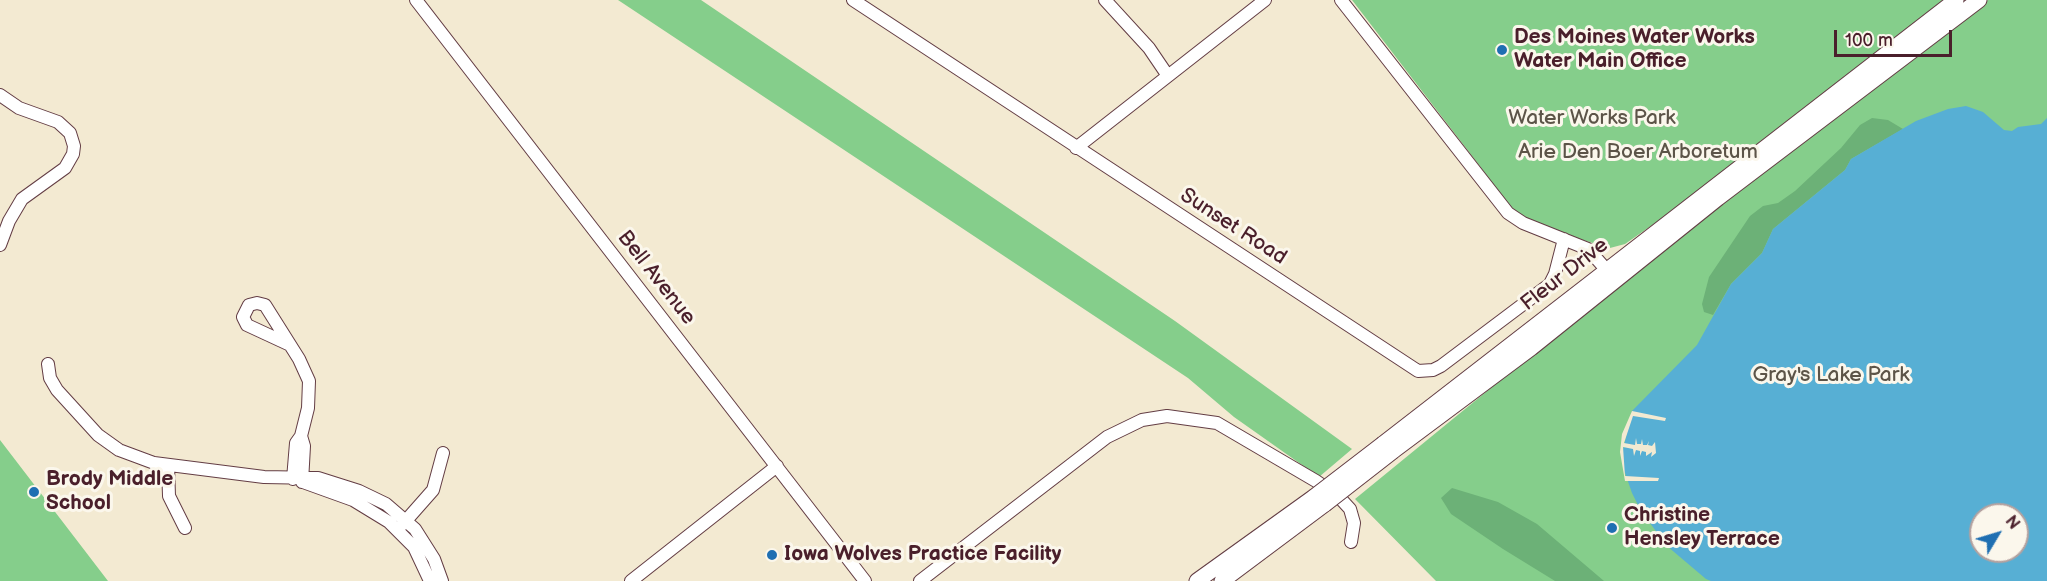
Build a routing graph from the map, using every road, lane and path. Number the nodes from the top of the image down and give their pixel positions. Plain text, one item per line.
1 (416, 0) edge
2 (854, 0) edge
3 (1105, 0) edge
4 (1265, 0) edge
5 (1341, 0) edge
6 (1956, 0) edge
7 (1979, 0) edge
8 (1168, 76) junction
9 (0, 95) edge
10 (1076, 148) junction
11 (1564, 239) junction
12 (0, 245) edge
13 (1611, 275) junction
14 (288, 344) dead end
15 (48, 364) dead end
16 (443, 453) dead end
17 (168, 465) junction
18 (777, 466) junction
19 (299, 480) junction
20 (1319, 500) junction
21 (402, 525) junction
22 (185, 528) dead end
23 (1351, 542) dead end
24 (430, 581) edge
25 (442, 581) edge
26 (631, 581) edge
27 (865, 581) edge
28 (920, 581) edge
29 (1197, 581) edge
30 (1222, 581) edge

1 - 18 street, Bell Avenue
2 - 10 street, Sunset Road
3 - 8 street
4 - 8 street
5 - 11 street
6 - 13 main road, Fleur Drive
7 - 13 main road, Fleur Drive
8 - 10 street
9 - 12 street
10 - 11 street, Sunset Road
11 - 13 street
13 - 20 main road, Fleur Drive, bridge
14 - 19 street
15 - 17 street
16 - 21 street
17 - 19 street
17 - 22 street
18 - 26 street
18 - 27 street, Bell Avenue
19 - 21 street
20 - 29 main road, Fleur Drive
20 - 30 main road, Fleur Drive
21 - 24 street
21 - 25 street
23 - 28 street

